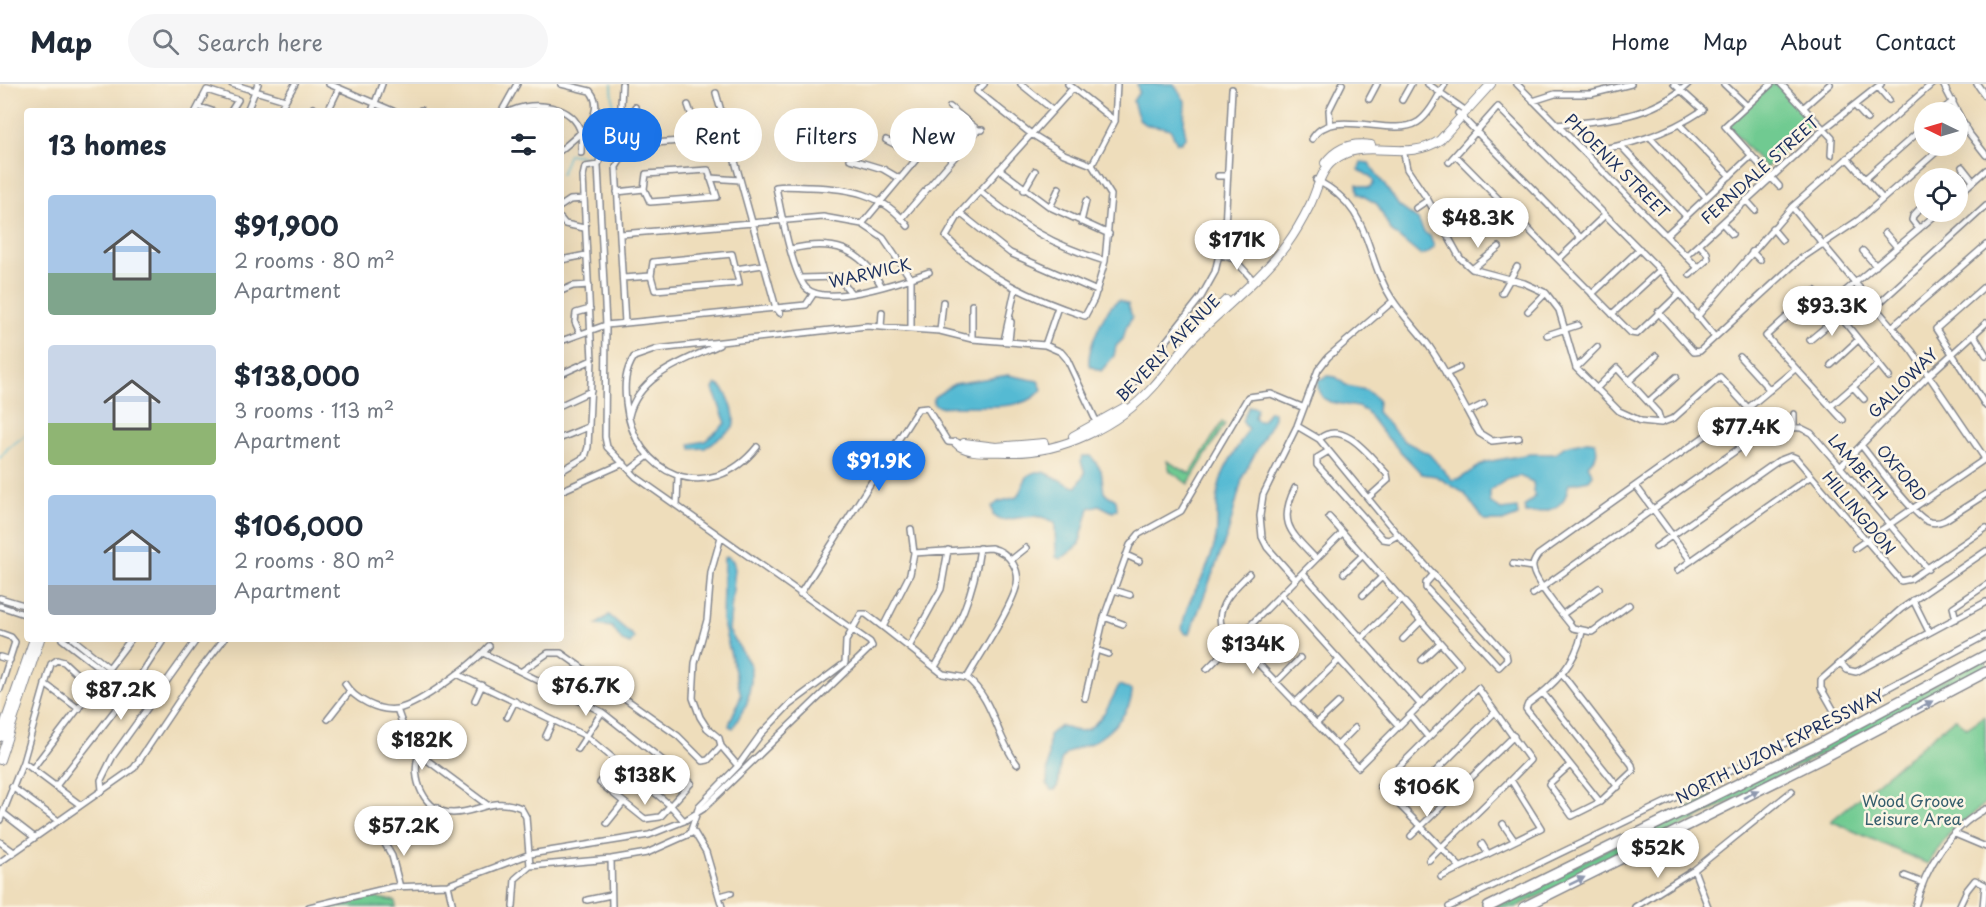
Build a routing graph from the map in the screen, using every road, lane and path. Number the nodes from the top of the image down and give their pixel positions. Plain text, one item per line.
1 (232, 84) edge
2 (258, 84) edge
3 (295, 84) edge
4 (329, 84) edge
5 (382, 84) edge
6 (517, 84) edge
7 (561, 84) edge
8 (622, 84) edge
9 (984, 84) edge
10 (1021, 84) edge
11 (1068, 84) edge
12 (1117, 84) edge
13 (1240, 84) edge
14 (1342, 84) edge
15 (1377, 84) edge
16 (1411, 84) edge
17 (1428, 84) edge
18 (1445, 84) edge
19 (1485, 84) edge
20 (1491, 84) edge
21 (1517, 84) edge
22 (1631, 84) edge
23 (1674, 84) edge
24 (1688, 84) edge
25 (1724, 84) edge
26 (1771, 84) edge
27 (1781, 84) edge
28 (1932, 84) edge
29 (1943, 84) edge
30 (1977, 84) edge
31 (1226, 85) edge
32 (1827, 85) edge
33 (1880, 86) edge
34 (339, 88) junction
35 (1074, 88) junction
36 (1232, 89) junction
37 (1681, 91) junction
38 (256, 92) junction
39 (1440, 92) junction
40 (716, 93) dead end
41 (1986, 98) edge
42 (1369, 99) dead end
43 (285, 100) junction
44 (1402, 100) dead end
45 (1533, 100) junction
46 (1889, 100) dead end
47 (1953, 101) edge
48 (376, 104) junction
49 (688, 105) dead end
50 (1747, 106) junction
51 (1855, 106) junction
52 (1804, 107) junction
53 (198, 108) edge
54 (233, 108) edge
55 (248, 108) edge
56 (281, 108) edge
57 (329, 108) edge
58 (374, 108) edge
59 (386, 108) edge
60 (504, 108) edge
61 (522, 108) edge
62 (552, 108) edge
63 (619, 108) edge
64 (689, 108) edge
65 (721, 108) edge
66 (1053, 110) junction
67 (1462, 112) junction
68 (564, 114) edge
69 (1867, 119) dead end
70 (1115, 121) junction
71 (1330, 125) junction
72 (1557, 125) junction
73 (1680, 125) junction
74 (1824, 129) junction
75 (1968, 129) edge
76 (1476, 131) junction
77 (581, 133) junction
78 (1030, 133) junction
79 (1914, 136) edge
80 (1652, 138) junction
81 (886, 140) dead end
82 (1312, 140) dead end
83 (890, 142) edge
84 (1621, 146) junction
85 (564, 147) edge
86 (1403, 150) junction
87 (581, 153) dead end
88 (1584, 153) junction
89 (1986, 154) edge
90 (1455, 155) junction
91 (1831, 155) dead end
92 (1751, 156) junction
93 (1931, 156) edge
94 (1847, 158) junction
95 (599, 162) edge
96 (617, 162) edge
97 (736, 162) edge
98 (859, 162) edge
99 (913, 162) edge
100 (952, 162) edge
101 (1449, 162) dead end
102 (598, 165) junction
103 (1092, 165) junction
104 (1962, 167) dead end
105 (999, 169) junction
106 (1986, 170) edge
107 (1035, 171) dead end
108 (1218, 176) dead end
109 (1227, 176) junction
110 (1730, 176) junction
111 (1771, 177) junction
112 (710, 178) junction
113 (900, 179) junction
114 (1865, 179) junction
115 (740, 180) junction
116 (1318, 181) junction
117 (1973, 181) junction
118 (1779, 186) dead end
119 (1968, 186) edge
120 (1059, 188) dead end
121 (644, 189) junction
122 (1024, 190) junction
123 (980, 191) junction
124 (617, 192) junction
125 (1706, 197) junction
126 (1882, 198) junction
127 (584, 199) junction
128 (1428, 200) junction
129 (1746, 200) junction
130 (881, 201) junction
131 (1086, 201) dead end
132 (650, 202) junction
133 (564, 204) edge
134 (1986, 206) edge
135 (643, 207) dead end
136 (1050, 207) junction
137 (1792, 207) junction
138 (1416, 208) dead end
139 (1755, 210) dead end
140 (960, 213) junction
141 (1605, 215) junction
142 (1914, 215) edge
143 (1686, 216) junction
144 (902, 218) junction
145 (782, 219) junction
146 (752, 222) junction
147 (1081, 222) junction
148 (1927, 222) edge
149 (1722, 223) junction
150 (564, 224) edge
151 (862, 224) junction
152 (908, 226) dead end
153 (584, 228) junction
154 (1772, 228) junction
155 (1919, 229) junction
156 (1885, 233) dead end
157 (621, 234) junction
158 (1109, 234) junction
159 (1732, 234) dead end
160 (1666, 235) junction
161 (1581, 238) junction
162 (1782, 240) dead end
163 (1699, 244) junction
164 (1822, 244) junction
165 (1986, 245) edge
166 (1499, 246) dead end
167 (1897, 247) junction
168 (791, 249) junction
169 (1640, 249) junction
170 (1863, 251) dead end
171 (1752, 252) junction
172 (586, 255) junction
173 (1221, 255) junction
174 (1686, 256) junction
175 (646, 258) dead end
176 (564, 259) edge
177 (1559, 259) junction
178 (1760, 260) dead end
179 (1105, 261) junction
180 (653, 262) junction
181 (763, 265) junction
182 (1876, 266) junction
183 (1517, 267) dead end
184 (1698, 268) junction
185 (735, 269) junction
186 (1472, 269) junction
187 (1660, 270) junction
188 (929, 272) dead end
189 (1734, 274) junction
190 (1690, 275) dead end
191 (651, 276) junction
192 (623, 278) junction
193 (801, 278) junction
194 (911, 279) junction
195 (1252, 279) junction
196 (1510, 279) junction
197 (1739, 280) dead end
198 (740, 283) junction
199 (1856, 283) junction
200 (589, 285) junction
201 (881, 285) junction
202 (1986, 285) edge
203 (746, 287) dead end
204 (564, 290) edge
205 (1017, 290) junction
206 (1096, 291) junction
207 (1502, 292) dead end
208 (851, 293) junction
209 (815, 294) junction
210 (1546, 294) junction
211 (1592, 294) junction
212 (1679, 294) junction
213 (1393, 301) junction
214 (943, 302) dead end
215 (1830, 304) junction
216 (972, 305) dead end
217 (1876, 306) junction
218 (1058, 307) junction
219 (590, 309) junction
220 (778, 311) junction
221 (1528, 311) dead end
222 (882, 312) dead end
223 (1658, 312) junction
224 (1612, 314) junction
225 (1839, 316) junction
226 (1697, 317) junction
227 (626, 323) junction
228 (1986, 323) edge
229 (606, 325) junction
230 (1578, 325) dead end
231 (880, 327) junction
232 (1892, 327) junction
233 (911, 328) junction
234 (591, 329) junction
235 (1565, 329) junction
236 (940, 331) junction
237 (580, 333) junction
238 (1547, 335) dead end
239 (1974, 335) junction
240 (1714, 336) junction
241 (564, 339) edge
242 (972, 339) junction
243 (1810, 340) dead end
244 (1858, 340) junction
245 (1006, 341) junction
246 (724, 343) junction
247 (1045, 345) junction
248 (1597, 347) dead end
249 (627, 351) dead end
250 (1951, 355) junction
251 (1986, 355) edge
252 (1656, 356) dead end
253 (634, 357) junction
254 (1740, 357) dead end
255 (592, 360) junction
256 (1878, 364) junction
257 (1830, 365) dead end
258 (1459, 368) dead end
259 (1576, 368) junction
260 (1795, 369) junction
261 (564, 373) edge
262 (1446, 374) junction
263 (1929, 375) junction
264 (1676, 377) dead end
265 (1888, 377) dead end
266 (1629, 381) junction
267 (1853, 387) junction
268 (1596, 389) junction
269 (1770, 390) junction
270 (1127, 391) dead end
271 (591, 392) junction
272 (1864, 399) dead end
273 (1648, 402) junction
274 (564, 404) edge
275 (1484, 404) dead end
276 (1832, 405) junction
277 (1986, 406) edge
278 (1302, 407) junction
279 (1468, 412) junction
280 (1794, 414) dead end
281 (627, 420) junction
282 (1723, 420) dead end
283 (1843, 420) dead end
284 (1660, 423) junction
285 (1099, 426) junction
286 (1297, 426) junction
287 (588, 427) junction
288 (1794, 427) junction
289 (1722, 430) junction
290 (564, 437) edge
291 (633, 438) junction
292 (1519, 438) dead end
293 (1319, 439) junction
294 (626, 441) dead end
295 (960, 443) joint
296 (1861, 445) junction
297 (757, 447) dead end
298 (1741, 447) junction
299 (1327, 452) junction
300 (647, 457) junction
301 (1986, 460) edge
302 (624, 463) junction
303 (1841, 465) junction
304 (564, 469) edge
305 (630, 470) junction
306 (678, 475) junction
307 (1811, 476) junction
308 (1636, 486) junction
309 (1295, 488) dead end
310 (564, 490) edge
311 (1986, 494) edge
312 (1368, 498) junction
313 (677, 506) junction
314 (1913, 508) junction
315 (1653, 509) junction
316 (1329, 517) dead end
317 (1889, 524) junction
318 (1986, 528) edge
319 (911, 530) dead end
320 (1342, 533) junction
321 (1398, 535) junction
322 (1673, 536) junction
323 (721, 537) junction
324 (1865, 541) junction
325 (1656, 547) dead end
326 (980, 548) junction
327 (1026, 548) dead end
328 (1855, 548) dead end
329 (948, 550) junction
330 (1986, 551) edge
331 (914, 553) junction
332 (1126, 555) junction
333 (1362, 556) junction
334 (1316, 559) junction
335 (1011, 560) junction
336 (1140, 561) dead end
337 (1691, 561) junction
338 (1514, 564) dead end
339 (1532, 567) junction
340 (1928, 569) junction
341 (1678, 570) dead end
342 (1303, 573) junction
343 (1344, 573) dead end
344 (1250, 574) dead end
345 (1434, 574) junction
346 (1382, 577) junction
347 (1296, 580) junction
348 (1986, 585) edge
349 (1543, 587) junction
350 (1599, 588) dead end
351 (1114, 590) junction
352 (800, 594) junction
353 (1533, 594) dead end
354 (1130, 595) dead end
355 (1281, 595) junction
356 (1363, 595) dead end
357 (0, 598) edge
358 (1402, 598) junction
359 (1913, 600) junction
360 (1986, 602) edge
361 (24, 605) edge
362 (1629, 605) dead end
363 (0, 606) edge
364 (24, 614) edge
365 (1563, 614) junction
366 (1104, 617) junction
367 (1956, 619) junction
368 (1421, 621) junction
369 (1123, 624) dead end
370 (883, 627) junction
371 (1492, 627) dead end
372 (852, 630) junction
373 (1582, 632) junction
374 (1929, 632) junction
375 (0, 633) edge
376 (1486, 633) junction
377 (1986, 635) edge
378 (1281, 637) dead end
379 (1361, 639) junction
380 (1403, 639) dead end
381 (1234, 641) junction
382 (33, 642) edge
383 (39, 642) edge
384 (66, 642) edge
385 (76, 642) edge
386 (129, 642) edge
387 (162, 642) edge
388 (195, 642) edge
389 (222, 642) edge
390 (1440, 643) junction
391 (489, 646) dead end
392 (909, 647) junction
393 (1096, 650) junction
394 (483, 652) junction
395 (1108, 654) dead end
396 (1986, 655) edge
397 (0, 657) edge
398 (1300, 658) dead end
399 (10, 660) junction
400 (1255, 660) junction
401 (1339, 660) junction
402 (1422, 660) dead end
403 (1840, 663) junction
404 (935, 667) junction
405 (1207, 669) dead end
406 (108, 670) junction
407 (522, 671) junction
408 (1986, 672) edge
409 (457, 674) junction
410 (1562, 674) junction
411 (79, 676) dead end
412 (967, 678) junction
413 (1276, 681) junction
414 (45, 684) junction
415 (345, 684) dead end
416 (482, 685) junction
417 (0, 688) edge
418 (350, 691) junction
419 (1543, 693) junction
420 (1085, 698) dead end
421 (475, 700) dead end
422 (515, 701) junction
423 (1295, 703) junction
424 (1338, 703) dead end
425 (1420, 704) junction
426 (79, 709) junction
427 (397, 709) junction
428 (602, 712) junction
429 (1495, 712) junction
430 (1410, 715) junction
431 (1837, 716) junction
432 (507, 717) dead end
433 (328, 719) dead end
434 (553, 721) junction
435 (1316, 724) junction
436 (2, 726) edge
437 (1399, 726) junction
438 (1355, 728) dead end
439 (546, 735) dead end
440 (586, 736) junction
441 (1514, 736) junction
442 (0, 737) edge
443 (1428, 737) junction
444 (1338, 745) junction
445 (721, 746) junction
446 (578, 749) dead end
447 (419, 754) junction
448 (0, 760) edge
449 (618, 760) junction
450 (23, 762) junction
451 (1017, 764) dead end
452 (1570, 765) junction
453 (738, 766) junction
454 (33, 768) junction
455 (1511, 780) junction
456 (56, 786) junction
457 (12, 787) junction
458 (1618, 787) junction
459 (102, 790) junction
460 (1792, 791) dead end
461 (1600, 802) junction
462 (623, 803) junction
463 (79, 804) junction
464 (486, 804) junction
465 (671, 806) junction
466 (1401, 806) junction
467 (437, 807) junction
468 (1986, 809) edge
469 (3, 813) junction
470 (695, 815) junction
471 (429, 819) dead end
472 (0, 820) edge
473 (57, 820) junction
474 (684, 821) junction
475 (607, 823) dead end
476 (1503, 824) dead end
477 (1420, 827) junction
478 (412, 831) dead end
479 (690, 833) junction
480 (1955, 834) junction
481 (1411, 836) dead end
482 (34, 837) junction
483 (1514, 840) junction
484 (0, 842) edge
485 (1482, 844) dead end
486 (1986, 847) edge
487 (1441, 848) junction
488 (14, 852) junction
489 (530, 854) junction
490 (1488, 854) junction
491 (611, 859) junction
492 (1429, 860) dead end
493 (0, 862) edge
494 (530, 866) junction
495 (1459, 866) junction
496 (1694, 870) junction
497 (1905, 876) dead end
498 (1440, 878) dead end
499 (1923, 883) junction
500 (448, 885) junction
501 (400, 887) junction
502 (731, 893) dead end
503 (611, 895) junction
504 (720, 896) junction
505 (587, 900) dead end
506 (309, 907) edge
507 (453, 907) edge
508 (513, 907) edge
509 (612, 907) edge
510 (722, 907) edge
511 (1449, 907) edge
512 (1488, 907) edge
513 (1524, 907) edge
514 (1635, 907) edge
515 (1708, 907) edge
516 (1915, 907) edge
517 (1959, 907) edge
518 (1983, 907) edge

1 - 38 street
2 - 38 street
3 - 43 street
4 - 34 street
5 - 48 street
6 - 60 street
7 - 77 street
8 - 63 street
9 - 78 street
10 - 66 street
11 - 35 street
12 - 70 street
13 - 36 street
14 - 71 street
15 - 42 street
16 - 44 street
17 - 39 street
18 - 39 street
19 - 67 street, BEVERLY AVENUE
20 - 67 street, BEVERLY AVENUE
21 - 45 street, PHOENIX STREET
22 - 45 street
23 - 37 street
24 - 37 street
25 - 50 street
26 - 50 street
27 - 52 street
28 - 94 street
29 - 47 street
30 - 41 street
31 - 36 street
32 - 52 street
33 - 46 street
33 - 51 street, FERNDALE STREET
34 - 48 street
34 - 57 street
35 - 66 street
35 - 70 street
36 - 109 street
37 - 72 street
37 - 73 street
38 - 43 street
38 - 55 street
39 - 67 street
39 - 71 street
40 - 65 street
43 - 56 street
45 - 72 street, PHOENIX STREET
48 - 58 street
48 - 59 street
49 - 64 street
50 - 92 street
51 - 69 street
51 - 74 street, FERNDALE STREET
52 - 74 street
53 - 54 street
61 - 62 street
66 - 78 street
67 - 76 street
67 - 86 street, BEVERLY AVENUE
68 - 77 street
70 - 103 street
71 - 82 street
72 - 88 street, PHOENIX STREET
73 - 80 street
73 - 110 street
74 - 91 street
74 - 111 street, FERNDALE STREET
75 - 89 street
76 - 90 street
76 - 141 street
76 - 161 street
77 - 85 street
77 - 87 street
78 - 103 street
78 - 105 street
79 - 114 street
80 - 84 street
80 - 125 street
81 - 83 street
84 - 88 street
84 - 143 street
86 - 116 street, BEVERLY AVENUE
86 - 128 street
88 - 160 street, PHOENIX STREET
90 - 101 street
90 - 177 street
92 - 110 street
92 - 111 street
93 - 126 street
94 - 114 street
94 - 137 street
95 - 102 street
96 - 124 street
97 - 115 street
98 - 113 street
99 - 113 street
100 - 144 street
102 - 127 street
102 - 229 street
103 - 158 street
104 - 117 street
105 - 122 street
105 - 123 street
106 - 117 street
107 - 122 street
108 - 109 street
109 - 173 street
110 - 125 street
111 - 118 street
111 - 129 street, FERNDALE STREET
112 - 115 street
112 - 121 street
112 - 132 street
113 - 130 street
114 - 126 street
115 - 146 street
116 - 195 street, BEVERLY AVENUE
116 - 213 street
117 - 119 street
120 - 136 street
121 - 124 street
121 - 132 street
122 - 136 street
123 - 140 street
123 - 179 street
124 - 157 street
125 - 143 street
126 - 164 street
127 - 133 street
127 - 153 street
128 - 138 street
128 - 186 street
129 - 139 street
129 - 149 street, FERNDALE STREET
130 - 144 street
130 - 145 street
130 - 151 street
131 - 147 street
132 - 135 street
134 - 217 street
136 - 147 street
137 - 154 street
137 - 164 street
140 - 205 street
140 - 206 street
141 - 161 street
141 - 169 street
142 - 155 street
143 - 160 street
144 - 152 street
145 - 146 street
145 - 151 street
145 - 168 street
146 - 157 street
146 - 181 street
147 - 158 street
148 - 155 street
149 - 159 street
149 - 163 street, FERNDALE STREET
150 - 153 street
151 - 194 street
153 - 172 street
154 - 162 street
154 - 171 street
155 - 167 street
156 - 167 street
157 - 192 street
158 - 179 street
160 - 174 street, PHOENIX STREET
161 - 177 street
163 - 174 street, FERNDALE STREET
163 - 184 street
164 - 199 street
164 - 240 street
165 - 232 street
166 - 186 street
167 - 182 street
168 - 193 street
168 - 201 street
169 - 187 street
169 - 211 street
170 - 182 street
171 - 178 street
171 - 189 street
172 - 176 street
172 - 200 street
173 - 195 street
173 - 270 street
174 - 184 street, PHOENIX STREET
175 - 180 street
177 - 211 street
179 - 206 street
180 - 185 street
180 - 191 street
181 - 185 street
181 - 220 street
182 - 199 street
183 - 196 street
184 - 190 street
185 - 198 street
186 - 196 street
187 - 212 street
187 - 224 street
188 - 194 street, WARWICK
189 - 197 street
189 - 226 street
191 - 192 street
191 - 198 street
192 - 227 street
193 - 208 street
193 - 209 street
194 - 201 street, WARWICK
194 - 233 street
195 - 285 street, BEVERLY AVENUE
196 - 207 street
196 - 210 street
198 - 203 street
199 - 215 street
199 - 217 street
200 - 204 street
200 - 219 street
201 - 208 street, WARWICK
202 - 250 street
205 - 218 street
205 - 245 street
206 - 218 street
208 - 209 street, WARWICK
209 - 220 street
210 - 221 street
210 - 235 street
211 - 224 street
212 - 223 street
212 - 226 street
213 - 262 street
213 - 278 street
214 - 236 street
215 - 225 street
215 - 260 street
216 - 242 street
217 - 232 street
218 - 247 street
219 - 234 street
219 - 237 street
220 - 227 street
222 - 231 street
223 - 224 street
223 - 240 street
225 - 243 street
225 - 244 street
226 - 240 street
227 - 229 street
228 - 239 street, GALLOWAY
229 - 234 street
229 - 302 street
230 - 235 street
231 - 233 street
231 - 246 street
232 - 263 street
233 - 236 street
234 - 237 street
234 - 255 street
235 - 238 street
235 - 259 street
236 - 242 street
237 - 241 street
239 - 250 street, GALLOWAY
239 - 251 street
242 - 245 street
244 - 256 street
244 - 257 street
245 - 247 street
246 - 253 street
246 - 281 street
247 - 285 street
248 - 259 street
249 - 253 street
250 - 263 street, GALLOWAY
250 - 277 street
252 - 266 street
253 - 281 street
254 - 269 street
255 - 261 street
255 - 271 street
256 - 265 street
256 - 267 street
258 - 262 street
259 - 268 street
260 - 269 street
260 - 276 street
262 - 279 street
263 - 296 street, GALLOWAY
263 - 301 street
264 - 273 street
266 - 268 street
266 - 273 street
267 - 272 street
267 - 276 street
268 - 284 street
269 - 284 street
271 - 274 street
271 - 287 street
273 - 284 street
275 - 279 street
276 - 283 street
278 - 286 street
278 - 332 street
279 - 292 street
280 - 288 street
281 - 291 street
282 - 289 street
285 - 295 street, BEVERLY AVENUE
286 - 293 street
286 - 347 street
287 - 290 street
287 - 304 street
288 - 298 street
288 - 303 street, LAMBETH
289 - 298 street
289 - 308 street
291 - 294 street
291 - 300 street
293 - 299 street
293 - 312 street
295 - 352 street
296 - 303 street, GALLOWAY
296 - 314 street, OXFORD
297 - 306 street
298 - 315 street
299 - 312 street
299 - 321 street
300 - 305 street
300 - 306 street
301 - 314 street
302 - 305 street
302 - 310 street
303 - 317 street, LAMBETH
305 - 313 street
306 - 313 street
307 - 322 street, HILLINGDON
307 - 324 street, HILLINGDON
307 - 337 street
308 - 315 street
308 - 339 street
309 - 334 street
311 - 314 street, OXFORD
312 - 321 street
313 - 323 street
314 - 317 street
315 - 322 street
315 - 349 street
316 - 320 street
317 - 324 street
317 - 340 street, LAMBETH
318 - 340 street, HILLINGDON
319 - 331 street
320 - 333 street
320 - 334 street
321 - 345 street
322 - 325 street, HILLINGDON
322 - 337 street
323 - 352 street
323 - 445 street
324 - 328 street
324 - 340 street, HILLINGDON
326 - 329 street
326 - 335 street
326 - 404 street
327 - 335 street
329 - 331 street
329 - 392 street
330 - 359 street
331 - 370 street
332 - 336 street
332 - 351 street
333 - 343 street
333 - 346 street
334 - 342 street
335 - 412 street
337 - 341 street
338 - 339 street
339 - 349 street
342 - 347 street
342 - 379 street
344 - 381 street
345 - 376 street
345 - 376 street
346 - 356 street
346 - 358 street
347 - 355 street
348 - 367 street
349 - 353 street
349 - 365 street
350 - 365 street
351 - 354 street
351 - 366 street
352 - 372 street
355 - 381 street
355 - 401 street
357 - 361 street
358 - 368 street
358 - 379 street
359 - 374 street
359 - 403 street
360 - 367 street
362 - 373 street
363 - 364 street
365 - 373 street
366 - 369 street
366 - 393 street
367 - 374 street
368 - 380 street
368 - 390 street
370 - 372 street
370 - 392 street
371 - 376 street
372 - 453 street
372 - 470 street
373 - 410 street
374 - 403 street
375 - 399 street
377 - 431 street
378 - 400 street
379 - 425 street
381 - 400 street
381 - 405 street
382 - 436 street
383 - 448 street
384 - 406 street
385 - 406 street
386 - 406 street
387 - 456 street
388 - 459 street
389 - 459 street
390 - 402 street
390 - 425 street
391 - 394 street
392 - 404 street
393 - 395 street
393 - 420 street
394 - 407 street
394 - 409 street
396 - 512 highway, NORTH LUZON EXPRESSWAY
397 - 399 street
398 - 413 street
399 - 417 street
400 - 413 street
401 - 423 street
401 - 437 street
403 - 431 street
404 - 412 street
406 - 426 street
407 - 428 street
407 - 445 street
513 -> 408 highway, NORTH LUZON EXPRESSWAY
409 - 416 street
409 - 427 street
410 - 419 street
410 - 458 street
411 - 414 street
412 - 451 street
413 - 423 street
414 - 426 street
414 - 450 street
415 - 418 street
416 - 421 street
416 - 422 street
418 - 427 street
418 - 433 street
419 - 452 street
419 - 458 street
422 - 432 street
422 - 434 street
423 - 435 street
424 - 435 street
425 - 430 street
426 - 454 street
427 - 447 street
428 - 440 street
428 - 465 street
429 - 441 street
429 - 443 street
429 - 466 street
430 - 437 street
430 - 443 street
431 - 511 street
434 - 439 street
434 - 440 street
435 - 444 street
436 - 442 street
437 - 444 street
438 - 444 street
440 - 446 street
440 - 449 street
441 - 455 street
441 - 477 street
443 - 466 street
445 - 453 street
447 - 464 street
447 - 467 street
449 - 462 street
449 - 465 street
450 - 454 street
450 - 457 street
452 - 461 street
452 - 461 street
453 - 470 street
454 - 456 street
455 - 483 street
455 - 487 street
456 - 463 street
457 - 469 street
457 - 473 street
458 - 461 street
459 - 463 street
460 - 496 street
462 - 465 street
462 - 475 street
463 - 473 street
464 - 467 street
464 - 489 street
465 - 474 street
466 - 477 street
467 - 471 street
468 - 480 street
469 - 472 street
469 - 482 street
470 - 474 street
470 - 479 street
473 - 482 street
474 - 489 street
476 - 483 street
477 - 481 street
477 - 487 street
478 - 501 street
479 - 491 street
479 - 504 street
480 - 486 street
480 - 499 street
482 - 488 street
483 - 490 street
484 - 488 street
485 - 490 street
487 - 492 street
487 - 495 street
488 - 493 street
489 - 494 street
489 - 500 street
490 - 495 street
491 - 494 street
491 - 503 street
494 - 508 street
495 - 498 street
496 - 514 street
496 - 515 street
497 - 499 street
499 - 516 street
500 - 501 street
500 - 507 street
501 - 506 street
502 - 504 street
503 - 505 street
503 - 509 street
504 - 510 street
517 - 518 street

